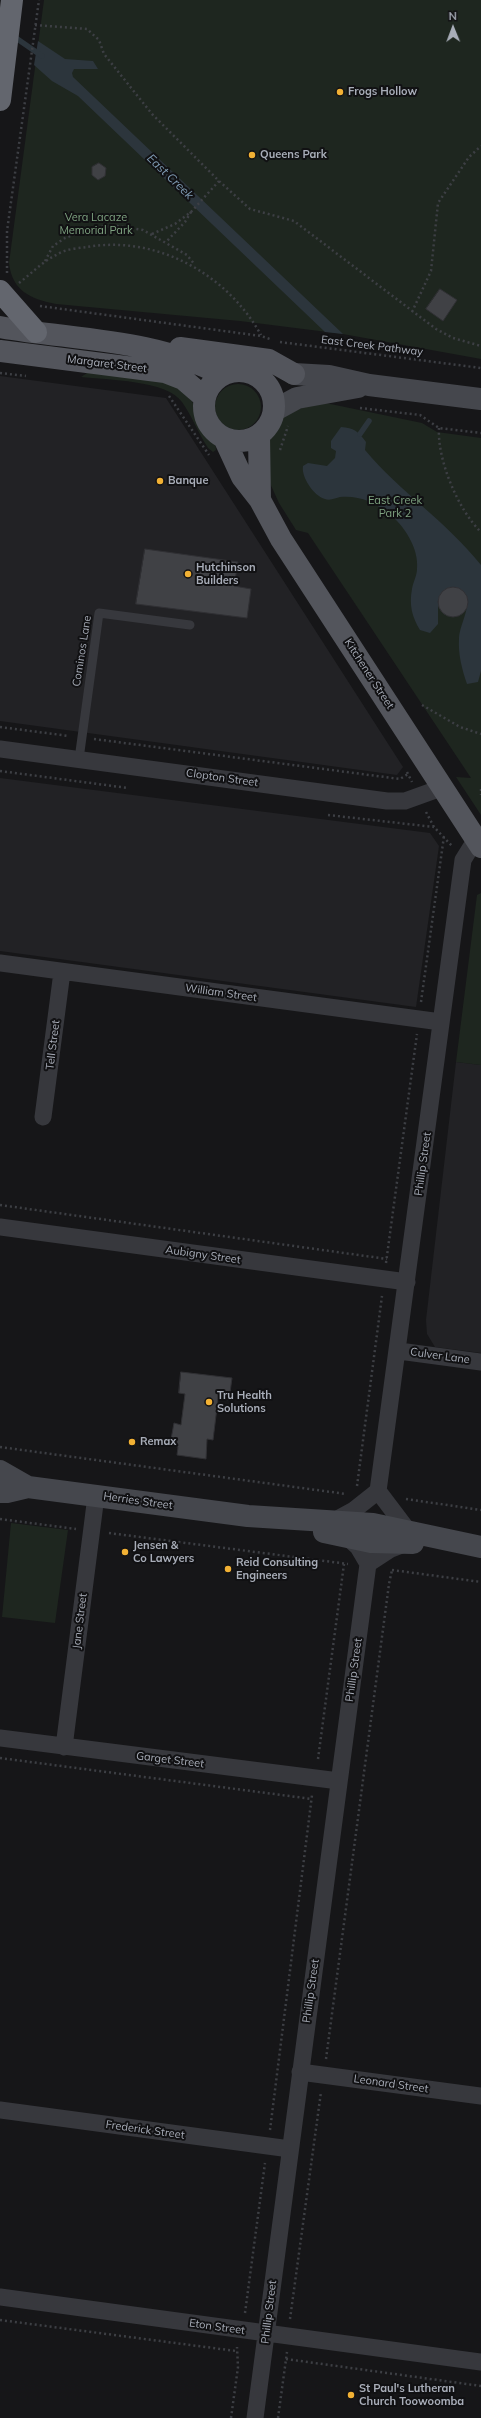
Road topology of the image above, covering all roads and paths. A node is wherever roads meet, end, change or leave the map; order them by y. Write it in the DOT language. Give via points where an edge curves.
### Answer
graph roads {
  1 [pos="39,0"];
  2 [pos="11,8"];
  3 [pos="35,24"];
  4 [pos="1,86"];
  5 [pos="481,146"];
  6 [pos="219,181"];
  7 [pos="191,212"];
  8 [pos="152,234"];
  9 [pos="166,242"];
  10 [pos="45,261"];
  11 [pos="196,267"];
  12 [pos="8,284"];
  13 [pos="32,304"];
  14 [pos="412,312"];
  15 [pos="0,327"];
  16 [pos="36,332"];
  17 [pos="261,336"];
  18 [pos="481,346"];
  19 [pos="0,351"];
  20 [pos="162,351"];
  21 [pos="481,368"];
  22 [pos="294,374"];
  23 [pos="222,375"];
  24 [pos="257,376"];
  25 [pos="370,385"];
  26 [pos="205,398"];
  27 [pos="481,399"];
  28 [pos="356,407"];
  29 [pos="275,410"];
  30 [pos="439,428"];
  31 [pos="481,433"];
  32 [pos="259,436"];
  33 [pos="224,438"];
  34 [pos="260,500"];
  35 [pos="481,532"];
  36 [pos="190,625"];
  37 [pos="422,705"];
  38 [pos="0,727"];
  39 [pos="481,734"];
  40 [pos="82,738"];
  41 [pos="0,749"];
  42 [pos="79,759"];
  43 [pos="0,771"];
  44 [pos="408,774"];
  45 [pos="128,788"];
  46 [pos="442,788"];
  47 [pos="481,789"];
  48 [pos="481,795"];
  49 [pos="328,815"];
  50 [pos="434,827"];
  51 [pos="444,836"];
  52 [pos="478,843"];
  53 [pos="0,963"];
  54 [pos="62,972"];
  55 [pos="419,1020"];
  56 [pos="441,1022"];
  57 [pos="43,1117"];
  58 [pos="0,1206"];
  59 [pos="0,1227"];
  60 [pos="386,1259"];
  61 [pos="384,1279"];
  62 [pos="407,1282"];
  63 [pos="398,1351"];
  64 [pos="481,1362"];
  65 [pos="0,1447"];
  66 [pos="0,1470"];
  67 [pos="28,1487"];
  68 [pos="357,1487"];
  69 [pos="378,1491"];
  70 [pos="0,1492"];
  71 [pos="348,1494"];
  72 [pos="96,1496"];
  73 [pos="399,1498"];
  74 [pos="481,1510"];
  75 [pos="0,1519"];
  76 [pos="339,1529"];
  77 [pos="91,1531"];
  78 [pos="408,1537"];
  79 [pos="472,1546"];
  80 [pos="344,1564"];
  81 [pos="368,1565"];
  82 [pos="392,1570"];
  83 [pos="481,1582"];
  84 [pos="0,1738"];
  85 [pos="64,1747"];
  86 [pos="0,1758"];
  87 [pos="318,1759"];
  88 [pos="339,1781"];
  89 [pos="300,2072"];
  90 [pos="323,2076"];
  91 [pos="481,2096"];
  92 [pos="0,2110"];
  93 [pos="267,2146"];
  94 [pos="290,2149"];
  95 [pos="0,2297"];
  96 [pos="0,2320"];
  97 [pos="241,2330"];
  98 [pos="266,2333"];
  99 [pos="289,2336"];
  100 [pos="236,2351"];
  101 [pos="286,2359"];
  102 [pos="481,2362"];
  103 [pos="481,2386"];
  104 [pos="231,2418"];
  105 [pos="255,2418"];
  106 [pos="278,2418"];
  1 -- 3 [label="path"];
  2 -- 4 [label="highway"];
  3 -- 6 [label="path" via="87,29 99,40 104,54 152,114"];
  3 -- 12 [label="path" via="6,231"];
  5 -- 14 [label="path" via="469,157 438,203 431,271"];
  6 -- 7 [label="path"];
  6 -- 14 [label="path" via="250,209 294,221"];
  7 -- 8 [label="path" via="175,224"];
  7 -- 9 [label="path"];
  8 -- 9 [label="path"];
  8 -- 10 [label="path" via="130,227 91,228 65,238 53,246"];
  9 -- 11 [label="path" via="187,255"];
  10 -- 11 [label="path" via="59,253 80,248 124,244 154,249"];
  10 -- 12 [label="path"];
  11 -- 17 [label="path" via="240,307"];
  12 -- 16 [label="highway"];
  13 -- 17 [label="path, East Creek Pathway"];
  14 -- 18 [label="path" via="453,338"];
  15 -- 16 [label="main road, Margaret Street"];
  16 -- 20 [label="main road, Margaret Street"];
  17 -- 21 [label="path, East Creek Pathway" via="276,342"];
  19 -- 26 [label="main road, Margaret Street" via="165,372 183,379"];
  20 -- 22 [label="main road" via="184,348 269,360"];
  20 -- 23 [label="main road" via="189,359"];
  22 -- 24 [label="main road" via="275,373"];
  22 -- 25 [label="main road" via="328,376"];
  23 -- 24 [label="main road" via="246,371"];
  23 -- 26 [label="main road" via="214,381"];
  24 -- 29 [label="main road" via="271,390"];
  25 -- 27 [label="main road"];
  25 -- 29 [label="main road" via="304,396"];
  26 -- 33 [label="main road" via="207,422 214,432"];
  28 -- 30 [label="path" via="420,415"];
  29 -- 32 [label="main road" via="269,425"];
  30 -- 31 [label="path"];
  30 -- 35 [label="path" via="442,453 453,489"];
  32 -- 33 [label="main road" via="248,441 236,442"];
  32 -- 34 [label="main road, Kitchener Street"];
  33 -- 34 [label="main road, Kitchener Street" via="242,477"];
  34 -- 46 [label="main road, Kitchener Street" via="281,539"];
  36 -- 40 [label="lane, Cominos Lane" via="99,613"];
  37 -- 39 [label="path" via="460,727"];
  38 -- 40 [label="path"];
  40 -- 42 [label="lane, Cominos Lane"];
  40 -- 44 [label="path" via="400,779"];
  41 -- 42 [label="street, Clopton Street"];
  42 -- 46 [label="street, Clopton Street" via="387,801 405,801"];
  43 -- 45 [label="path"];
  46 -- 52 [label="main road, Kitchener Street"];
  47 -- 48 [label="path"];
  49 -- 50 [label="path"];
  51 -- 55 [label="path"];
  52 -- 56 [label="street, Phillip Street" via="463,860"];
  53 -- 54 [label="street, William Street"];
  54 -- 55 [label="street, William Street"];
  54 -- 57 [label="street, Tell Street"];
  55 -- 56 [label="street, William Street"];
  55 -- 60 [label="path"];
  56 -- 62 [label="street, Phillip Street"];
  58 -- 60 [label="path"];
  59 -- 61 [label="street, Aubigny Street"];
  60 -- 61 [label="path"];
  61 -- 62 [label="street, Aubigny Street"];
  61 -- 68 [label="path"];
  62 -- 63 [label="street, Phillip Street"];
  63 -- 64 [label="street, Culver Lane"];
  63 -- 69 [label="street, Phillip Street"];
  65 -- 71 [label="path"];
  66 -- 67 [label="main road, Herries Street"];
  67 -- 70 [label="main road, Herries Street"];
  67 -- 72 [label="main road, Herries Street"];
  69 -- 76 [label="street" via="354,1510"];
  69 -- 78 [label="street"];
  72 -- 76 [label="main road, Herries Street"];
  72 -- 77 [label="street, Jane Street"];
  73 -- 74 [label="path"];
  75 -- 77 [label="path"];
  76 -- 78 [label="main road, Herries Street" via="371,1542"];
  76 -- 81 [label="street" via="358,1547"];
  77 -- 80 [label="path"];
  77 -- 85 [label="street, Jane Street"];
  78 -- 79 [label="main road, Herries Street"];
  78 -- 81 [label="street"];
  80 -- 81 [label="path"];
  80 -- 87 [label="path"];
  81 -- 82 [label="path"];
  81 -- 88 [label="street, Phillip Street"];
  82 -- 83 [label="path"];
  82 -- 90 [label="path"];
  84 -- 85 [label="street, Garget Street"];
  85 -- 88 [label="street, Garget Street"];
  86 -- 93 [label="path" via="312,1797"];
  88 -- 89 [label="street, Phillip Street"];
  89 -- 90 [label="street, Leonard Street"];
  89 -- 94 [label="street, Phillip Street"];
  90 -- 91 [label="street, Leonard Street"];
  90 -- 99 [label="path"];
  92 -- 93 [label="street, Frederick Street"];
  93 -- 94 [label="street, Frederick Street"];
  93 -- 97 [label="path"];
  94 -- 98 [label="street, Phillip Street"];
  95 -- 97 [label="street, Eton Street"];
  96 -- 100 [label="path"];
  97 -- 98 [label="street, Eton Street"];
  97 -- 100 [label="path"];
  98 -- 99 [label="street, Eton Street"];
  98 -- 105 [label="street, Phillip Street"];
  99 -- 101 [label="path"];
  99 -- 102 [label="street, Eton Street"];
  100 -- 104 [label="path" via="238,2367"];
  101 -- 103 [label="path"];
  101 -- 106 [label="path"];
}
